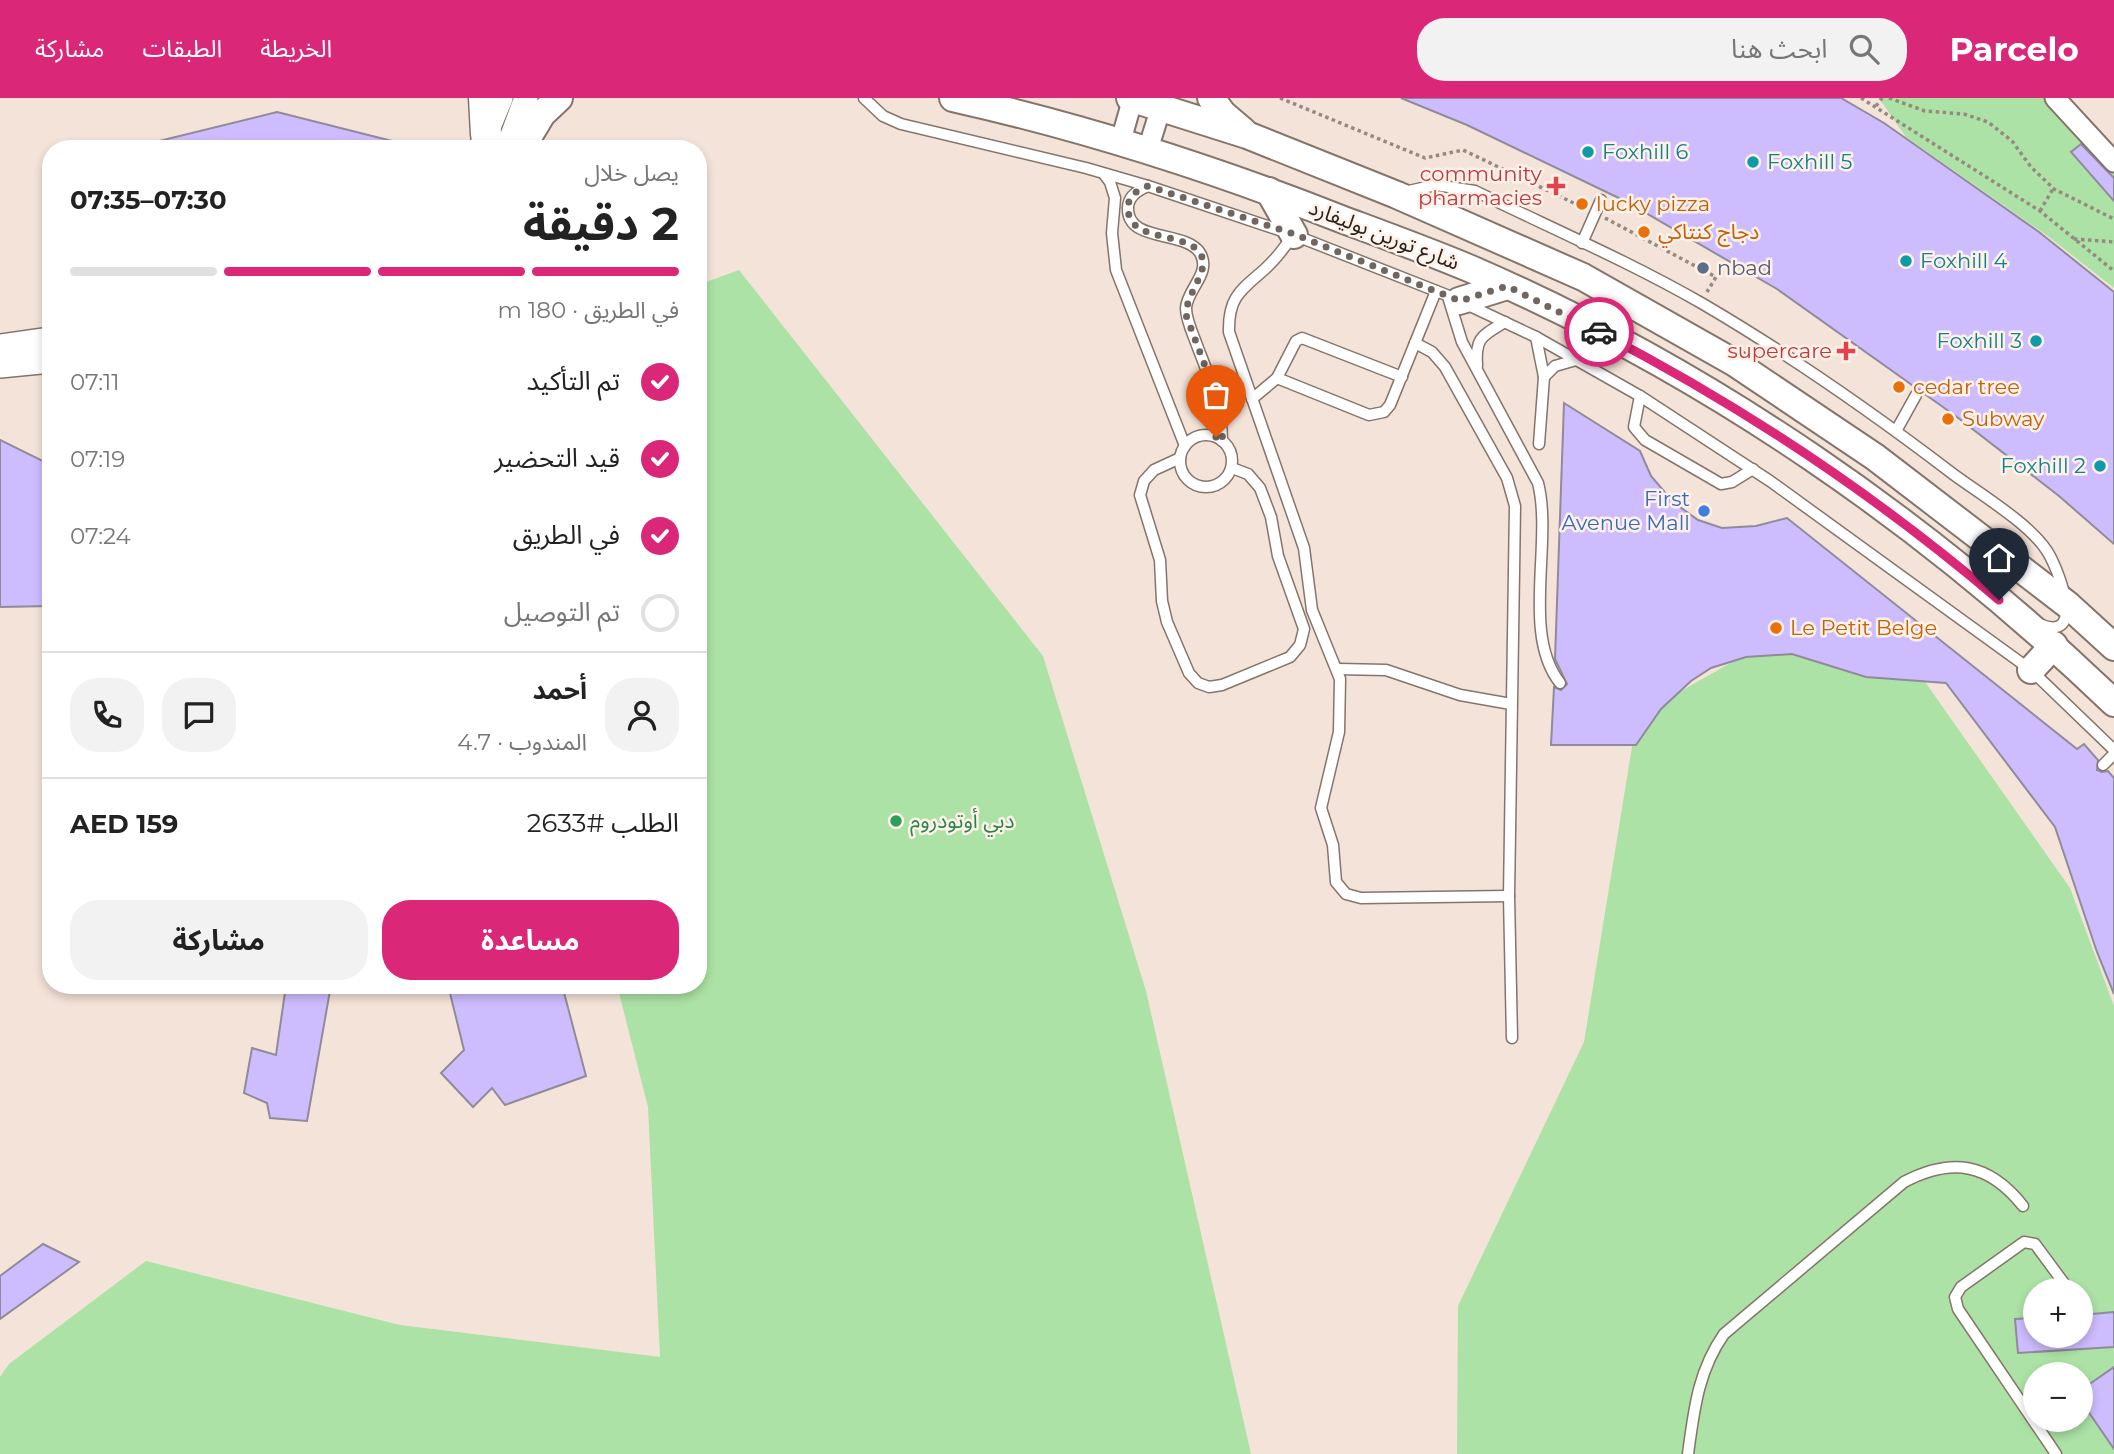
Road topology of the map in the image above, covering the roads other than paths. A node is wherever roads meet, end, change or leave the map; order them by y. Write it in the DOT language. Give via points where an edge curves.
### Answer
graph roads {
  1 [pos="484,98"];
  2 [pos="501,98"];
  3 [pos="526,98"];
  4 [pos="559,98"];
  5 [pos="864,98"];
  6 [pos="953,98"];
  7 [pos="1132,98"];
  8 [pos="1211,98"];
  9 [pos="2055,98"];
  10 [pos="1162,103"];
  11 [pos="1247,135"];
  12 [pos="490,140"];
  13 [pos="492,140"];
  14 [pos="494,140"];
  15 [pos="526,140"];
  16 [pos="1121,141"];
  17 [pos="1148,149"];
  18 [pos="2114,162"];
  19 [pos="1104,174"];
  20 [pos="1148,186"];
  21 [pos="1269,191"];
  22 [pos="1397,195"];
  23 [pos="1601,200"];
  24 [pos="1112,219"];
  25 [pos="1131,220"];
  26 [pos="1294,234"];
  27 [pos="1583,243"];
  28 [pos="1470,269"];
  29 [pos="1583,277"];
  30 [pos="1507,286"];
  31 [pos="1448,296"];
  32 [pos="1505,322"];
  33 [pos="1536,337"];
  34 [pos="42,340"];
  35 [pos="1415,343"];
  36 [pos="0,346"];
  37 [pos="1576,360"];
  38 [pos="42,362"];
  39 [pos="0,366"];
  40 [pos="1478,370"];
  41 [pos="1402,377"];
  42 [pos="1544,377"];
  43 [pos="1277,378"];
  44 [pos="1916,395"];
  45 [pos="1640,396"];
  46 [pos="1251,399"];
  47 [pos="1896,431"];
  48 [pos="1223,441"];
  49 [pos="1539,444"];
  50 [pos="1185,446"];
  51 [pos="1180,458"];
  52 [pos="1232,468"];
  53 [pos="1753,469"];
  54 [pos="2068,605"];
  55 [pos="2015,614"];
  56 [pos="2054,645"];
  57 [pos="2114,647"];
  58 [pos="1338,669"];
  59 [pos="2031,670"];
  60 [pos="1560,683"];
  61 [pos="2114,703"];
  62 [pos="1511,704"];
  63 [pos="2114,752"];
  64 [pos="2103,765"];
  65 [pos="1509,897"];
  66 [pos="1512,1038"];
  67 [pos="2023,1206"];
  68 [pos="2060,1278"];
  69 [pos="1688,1454"];
  70 [pos="2056,1454"];
  1 -- 12 [label="main road"];
  2 -- 13 [label="street"];
  3 -- 14 [label="street"];
  4 -- 15 [label="main road" via="542,114"];
  5 -- 19 [label="lane" via="883,116 901,124"];
  6 -- 16 [label="main road, شارع تورين بوليفارد"];
  7 -- 10 [label="main road, شارع تورين بوليفارد"];
  7 -- 16 [label="street"];
  8 -- 11 [label="main road"];
  9 -- 18 [label="street"];
  10 -- 11 [label="main road, شارع تورين بوليفارد"];
  10 -- 17 [label="street"];
  11 -- 22 [label="main road, شارع تورين بوليفارد"];
  16 -- 17 [label="main road, شارع تورين بوليفارد"];
  17 -- 21 [label="main road, شارع تورين بوليفارد"];
  19 -- 20 [label="lane"];
  19 -- 24 [label="lane" via="1114,190"];
  20 -- 25 [label="lane" via="1130,199"];
  20 -- 26 [label="lane"];
  21 -- 26 [label="main road"];
  21 -- 28 [label="main road, شارع تورين بوليفارد"];
  22 -- 27 [label="lane" via="1422,187 1462,187"];
  22 -- 29 [label="main road, شارع تورين بوليفارد"];
  23 -- 27 [label="lane"];
  24 -- 25 [label="lane"];
  24 -- 50 [label="lane" via="1116,270"];
  25 -- 48 [label="lane" via="1144,230 1189,244 1201,254 1203,269 1188,298 1186,315 1217,398"];
  26 -- 31 [label="lane"];
  26 -- 46 [label="lane" via="1236,295 1231,308 1232,344"];
  27 -- 47 [label="lane" via="1701,303"];
  28 -- 29 [label="main road" via="1495,263 1577,300 1587,296"];
  28 -- 30 [label="main road, شارع تورين بوليفارد"];
  29 -- 54 [label="main road, شارع تورين بوليفارد" via="1787,397 1901,475"];
  30 -- 31 [label="main road"];
  30 -- 55 [label="main road, شارع تورين بوليفارد" via="1665,366 1746,415 1904,524"];
  31 -- 32 [label="lane"];
  31 -- 35 [label="lane"];
  31 -- 40 [label="lane" via="1456,327"];
  32 -- 33 [label="lane"];
  32 -- 40 [label="lane" via="1478,341"];
  33 -- 37 [label="lane"];
  33 -- 42 [label="lane"];
  34 -- 36 [label="street"];
  35 -- 41 [label="lane"];
  35 -- 62 [label="lane" via="1432,352 1445,367 1512,492 1517,520"];
  37 -- 42 [label="lane" via="1555,366"];
  37 -- 45 [label="lane"];
  38 -- 39 [label="street"];
  40 -- 60 [label="lane" via="1538,483 1542,507 1541,638 1546,662"];
  41 -- 43 [label="lane" via="1387,410 1374,416"];
  41 -- 43 [label="lane" via="1302,338"];
  42 -- 49 [label="lane"];
  43 -- 46 [label="lane"];
  44 -- 47 [label="lane"];
  45 -- 53 [label="lane"];
  45 -- 53 [label="lane" via="1634,427 1645,440 1721,484"];
  46 -- 58 [label="lane" via="1307,558 1312,610"];
  47 -- 54 [label="lane" via="2032,534 2048,553"];
  48 -- 50 [label="lane" via="1203,435"];
  48 -- 52 [label="lane" via="1231,453"];
  50 -- 51 [label="lane"];
  51 -- 52 [label="lane" via="1186,479 1198,487 1219,485"];
  51 -- 52 [label="lane" via="1148,475 1140,495 1157,549 1167,622 1189,673 1209,687 1283,661 1300,645 1304,629 1260,488 1248,474"];
  53 -- 59 [label="lane"];
  54 -- 55 [label="lane" via="2065,618 2054,626"];
  54 -- 57 [label="main road, شارع تورين بوليفارد"];
  55 -- 56 [label="main road, شارع تورين بوليفارد"];
  56 -- 59 [label="main road"];
  56 -- 61 [label="main road, شارع تورين بوليفارد"];
  58 -- 62 [label="lane" via="1386,670 1460,695"];
  58 -- 65 [label="lane" via="1339,732 1321,808 1334,845 1334,876 1340,888 1361,898"];
  59 -- 63 [label="lane"];
  62 -- 65 [label="lane"];
  63 -- 64 [label="lane"];
  65 -- 66 [label="lane"];
  67 -- 69 [label="lane" via="2008,1187 1967,1168 1945,1167 1904,1182 1724,1334 1701,1375"];
  68 -- 70 [label="lane" via="2035,1244 2024,1242 1961,1287 1955,1297 1958,1309"];
}
